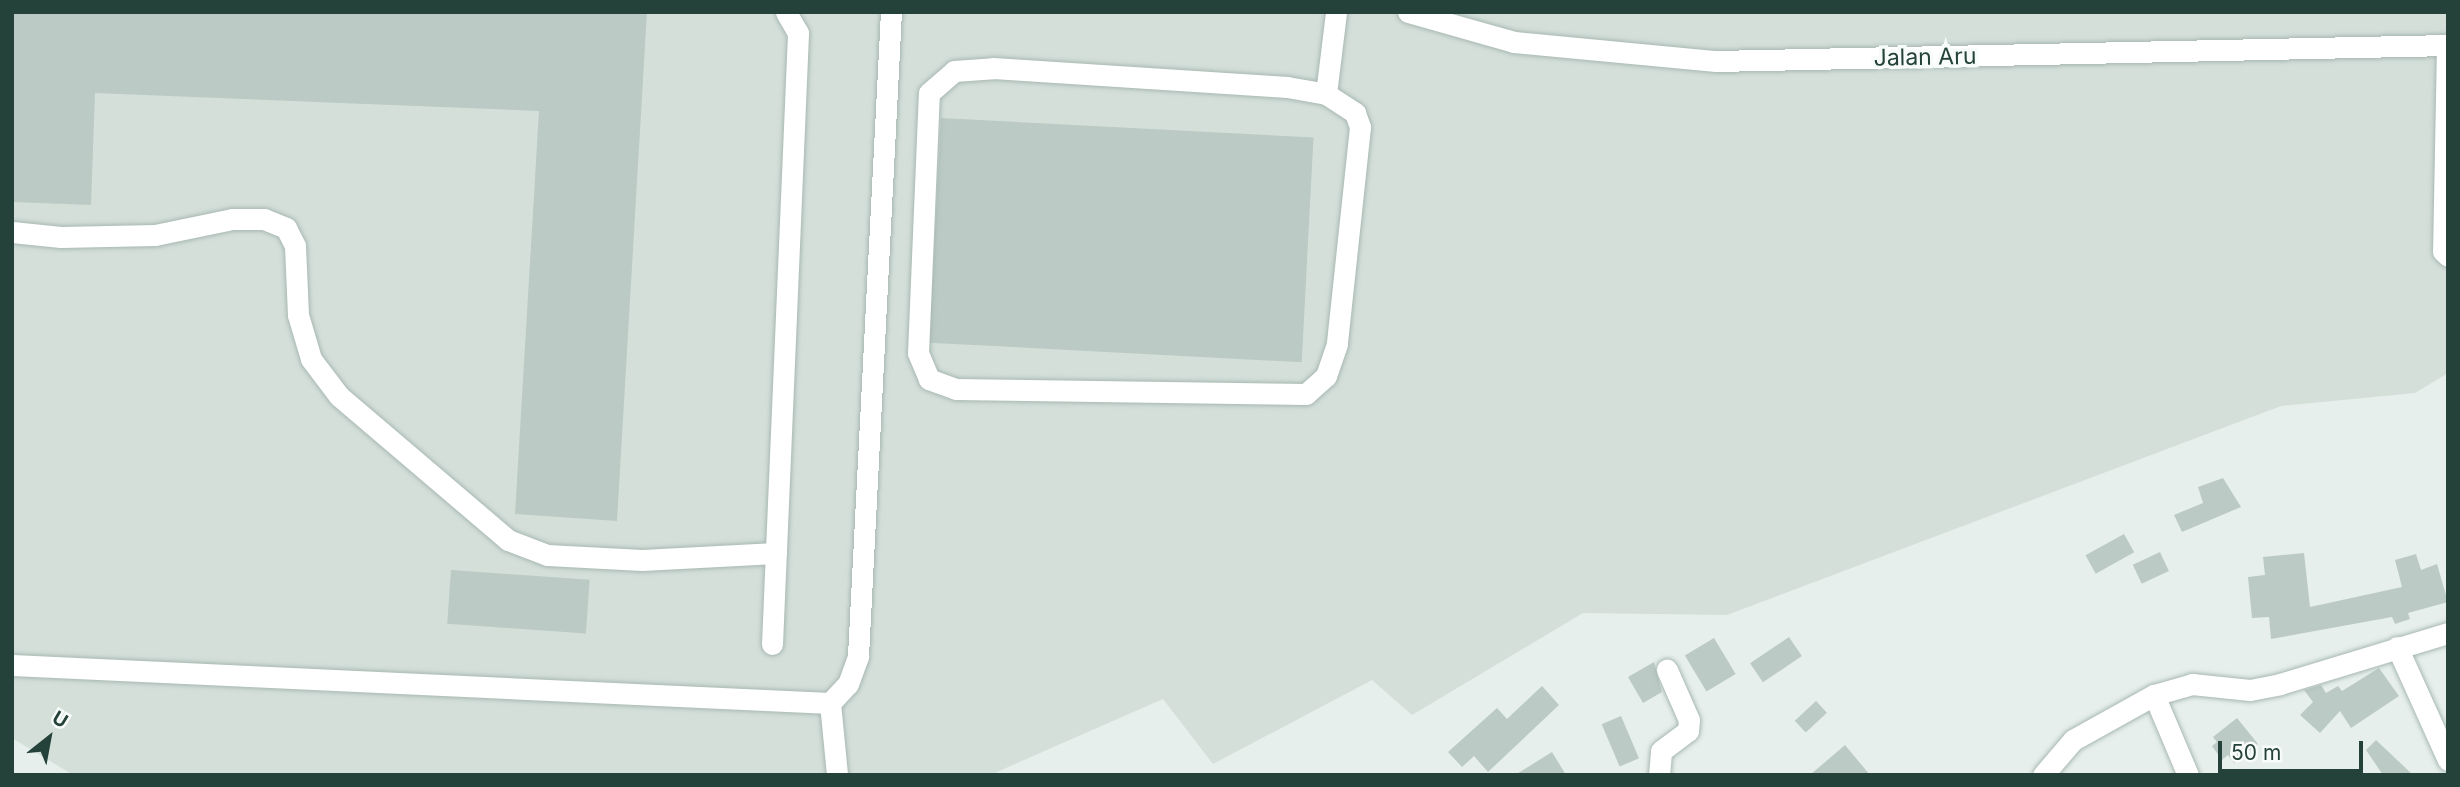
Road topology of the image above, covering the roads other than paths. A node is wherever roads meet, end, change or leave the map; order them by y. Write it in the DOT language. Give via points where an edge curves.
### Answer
graph roads {
  1 [pos="786,12"];
  2 [pos="891,12"];
  3 [pos="1336,12"];
  4 [pos="1408,12"];
  5 [pos="2447,45"];
  6 [pos="1326,94"];
  7 [pos="2447,110"];
  8 [pos="12,232"];
  9 [pos="2448,256"];
  10 [pos="776,554"];
  11 [pos="2448,633"];
  12 [pos="772,644"];
  13 [pos="2397,647"];
  14 [pos="12,665"];
  15 [pos="1667,670"];
  16 [pos="2154,695"];
  17 [pos="830,703"];
  18 [pos="2448,760"];
  19 [pos="837,775"];
  20 [pos="1659,775"];
  21 [pos="2043,775"];
  22 [pos="2188,775"];
  1 -- 10 [label="street" via="798,33"];
  2 -- 17 [label="street" via="858,656 848,684"];
  3 -- 6 [label="street"];
  4 -- 5 [label="street, Jalan Aru" via="1514,42 1716,61"];
  5 -- 7 [label="street"];
  6 -- 6 [label="street" via="993,68 954,71 938,80 927,107 918,353 929,379 956,389 1306,394 1326,376 1336,344 1360,127 1355,113"];
  7 -- 9 [label="street" via="2443,251"];
  8 -- 10 [label="street" via="61,237 155,235 232,219 264,219 286,228 295,246 299,315 311,359 339,396 508,540 547,555 642,560"];
  10 -- 12 [label="street"];
  11 -- 13 [label="street"];
  13 -- 16 [label="street" via="2250,690 2192,684"];
  13 -- 18 [label="street"];
  14 -- 17 [label="street"];
  15 -- 20 [label="street" via="1689,720 1688,731 1661,751"];
  16 -- 21 [label="street" via="2073,740"];
  16 -- 22 [label="street"];
  17 -- 19 [label="street"];
}
